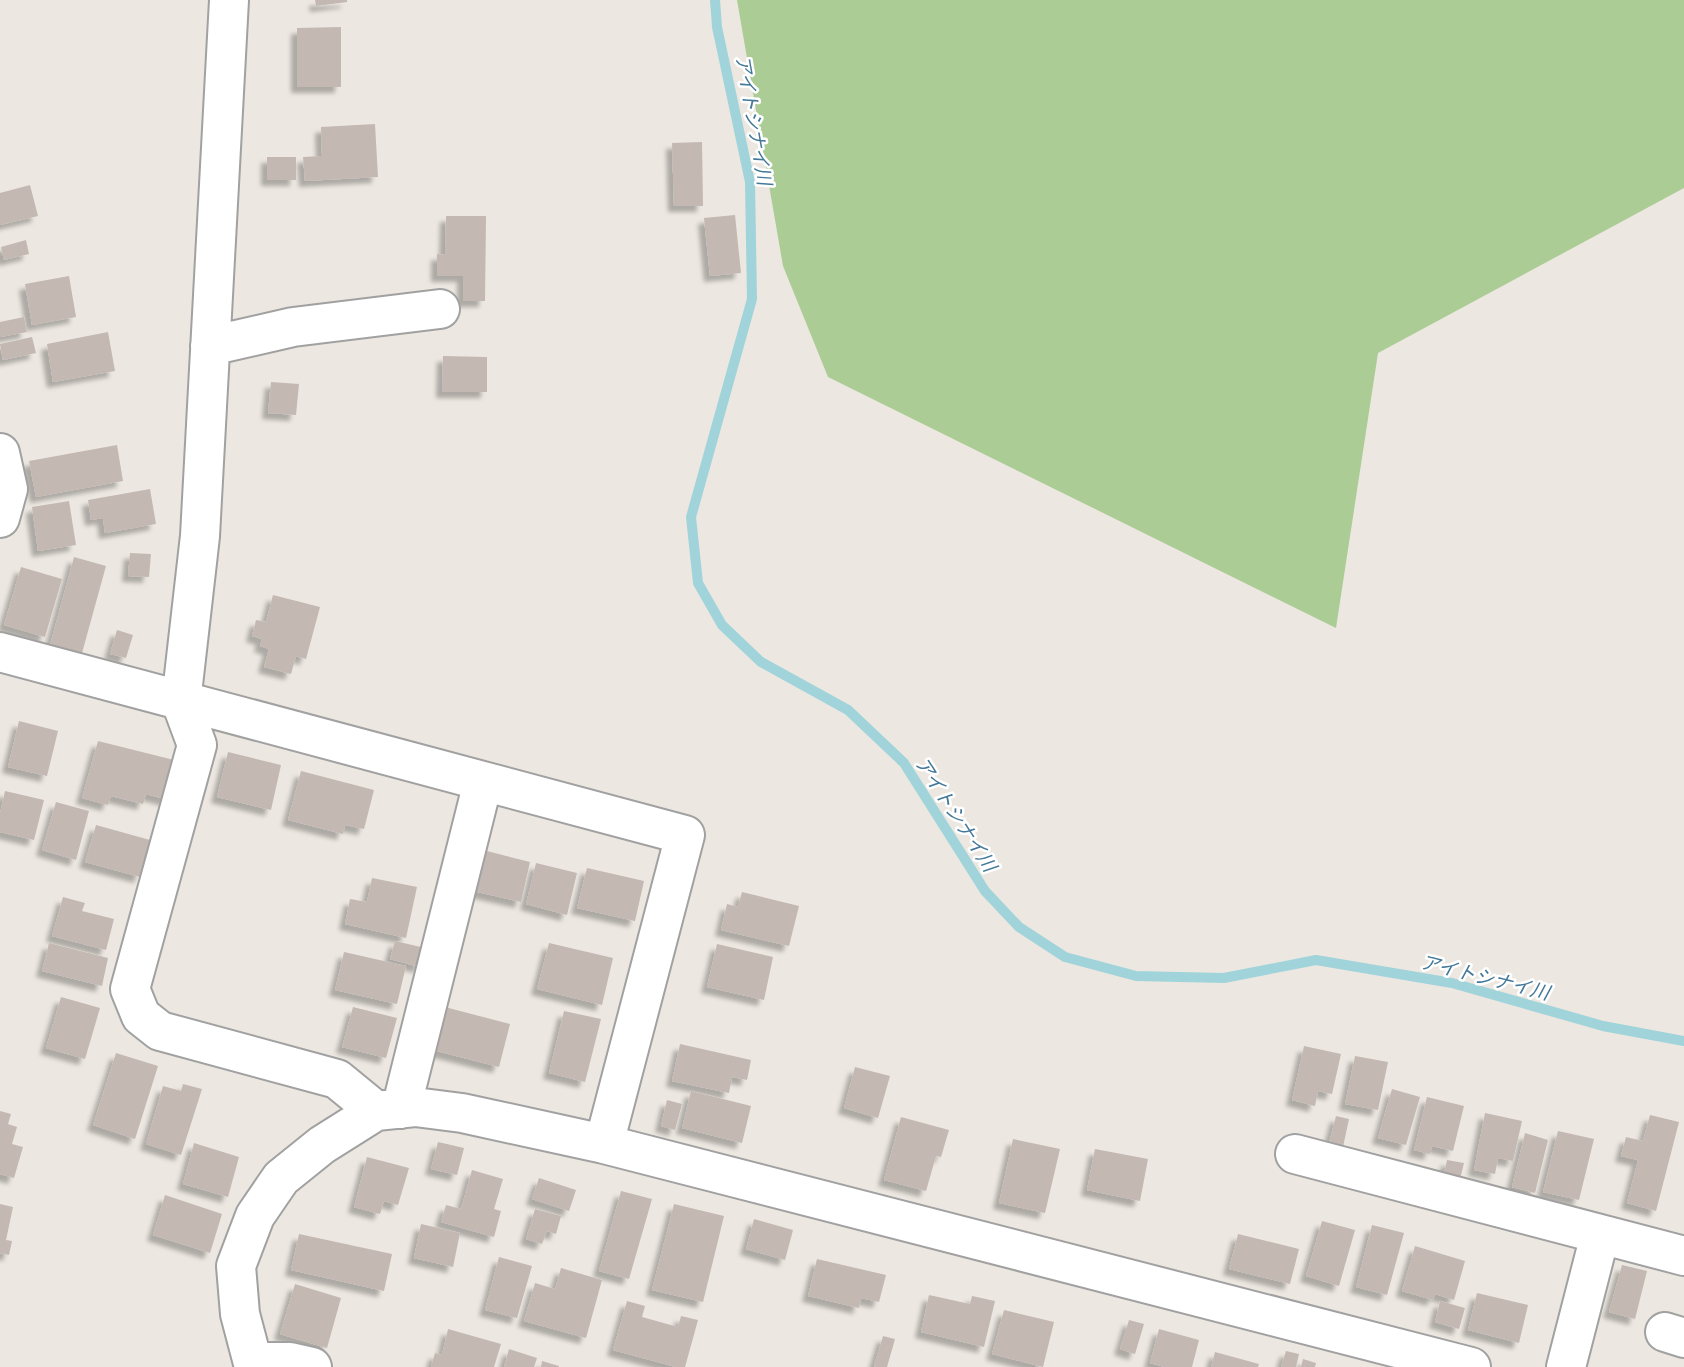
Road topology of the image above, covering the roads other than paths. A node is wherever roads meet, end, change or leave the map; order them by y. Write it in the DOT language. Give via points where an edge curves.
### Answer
graph roads {
  1 [pos="229,0"];
  2 [pos="440,309"];
  3 [pos="210,346"];
  4 [pos="0,453"];
  5 [pos="0,518"];
  6 [pos="0,652"];
  7 [pos="181,702"];
  8 [pos="483,782"];
  9 [pos="388,1110"];
  10 [pos="604,1144"];
  11 [pos="1295,1154"];
  12 [pos="1600,1235"];
  13 [pos="1684,1256"];
  14 [pos="254,1364"];
  15 [pos="312,1367"];
  16 [pos="1471,1367"];
  17 [pos="1566,1367"];
  1 -- 3 [label="street"];
  2 -- 3 [label="street" via="293,327"];
  3 -- 7 [label="street" via="200,536"];
  4 -- 5 [label="street" via="8,489"];
  6 -- 7 [label="street"];
  7 -- 8 [label="street"];
  7 -- 9 [label="street" via="197,745 130,989 141,1016 160,1031 337,1079"];
  8 -- 9 [label="street"];
  8 -- 10 [label="street" via="685,835"];
  9 -- 10 [label="street" via="462,1113"];
  9 -- 14 [label="street" via="322,1145 281,1178 256,1216 236,1266 240,1314"];
  10 -- 16 [label="street"];
  11 -- 12 [label="street"];
  12 -- 13 [label="street"];
  12 -- 17 [label="street"];
  14 -- 15 [label="street" via="290,1362"];
}
